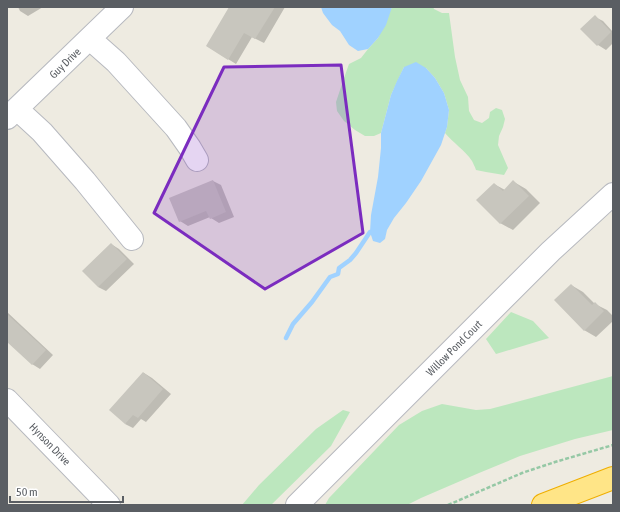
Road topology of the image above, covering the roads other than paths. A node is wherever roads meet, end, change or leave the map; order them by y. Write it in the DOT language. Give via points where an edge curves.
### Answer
graph roads {
  1 [pos="122,7"];
  2 [pos="90,39"];
  3 [pos="12,114"];
  4 [pos="197,160"];
  5 [pos="613,194"];
  6 [pos="132,239"];
  7 [pos="7,400"];
  8 [pos="613,478"];
  9 [pos="109,505"];
  10 [pos="297,505"];
  11 [pos="543,505"];
  1 -- 2 [label="street, Guy Drive"];
  2 -- 3 [label="street, Guy Drive"];
  2 -- 4 [label="street" via="116,62 176,128"];
  3 -- 6 [label="street" via="42,132"];
  5 -- 10 [label="street, Willow Pond Court" via="552,251"];
  7 -- 9 [label="street, Hynson Drive"];
  8 -- 11 [label="highway"];
}
